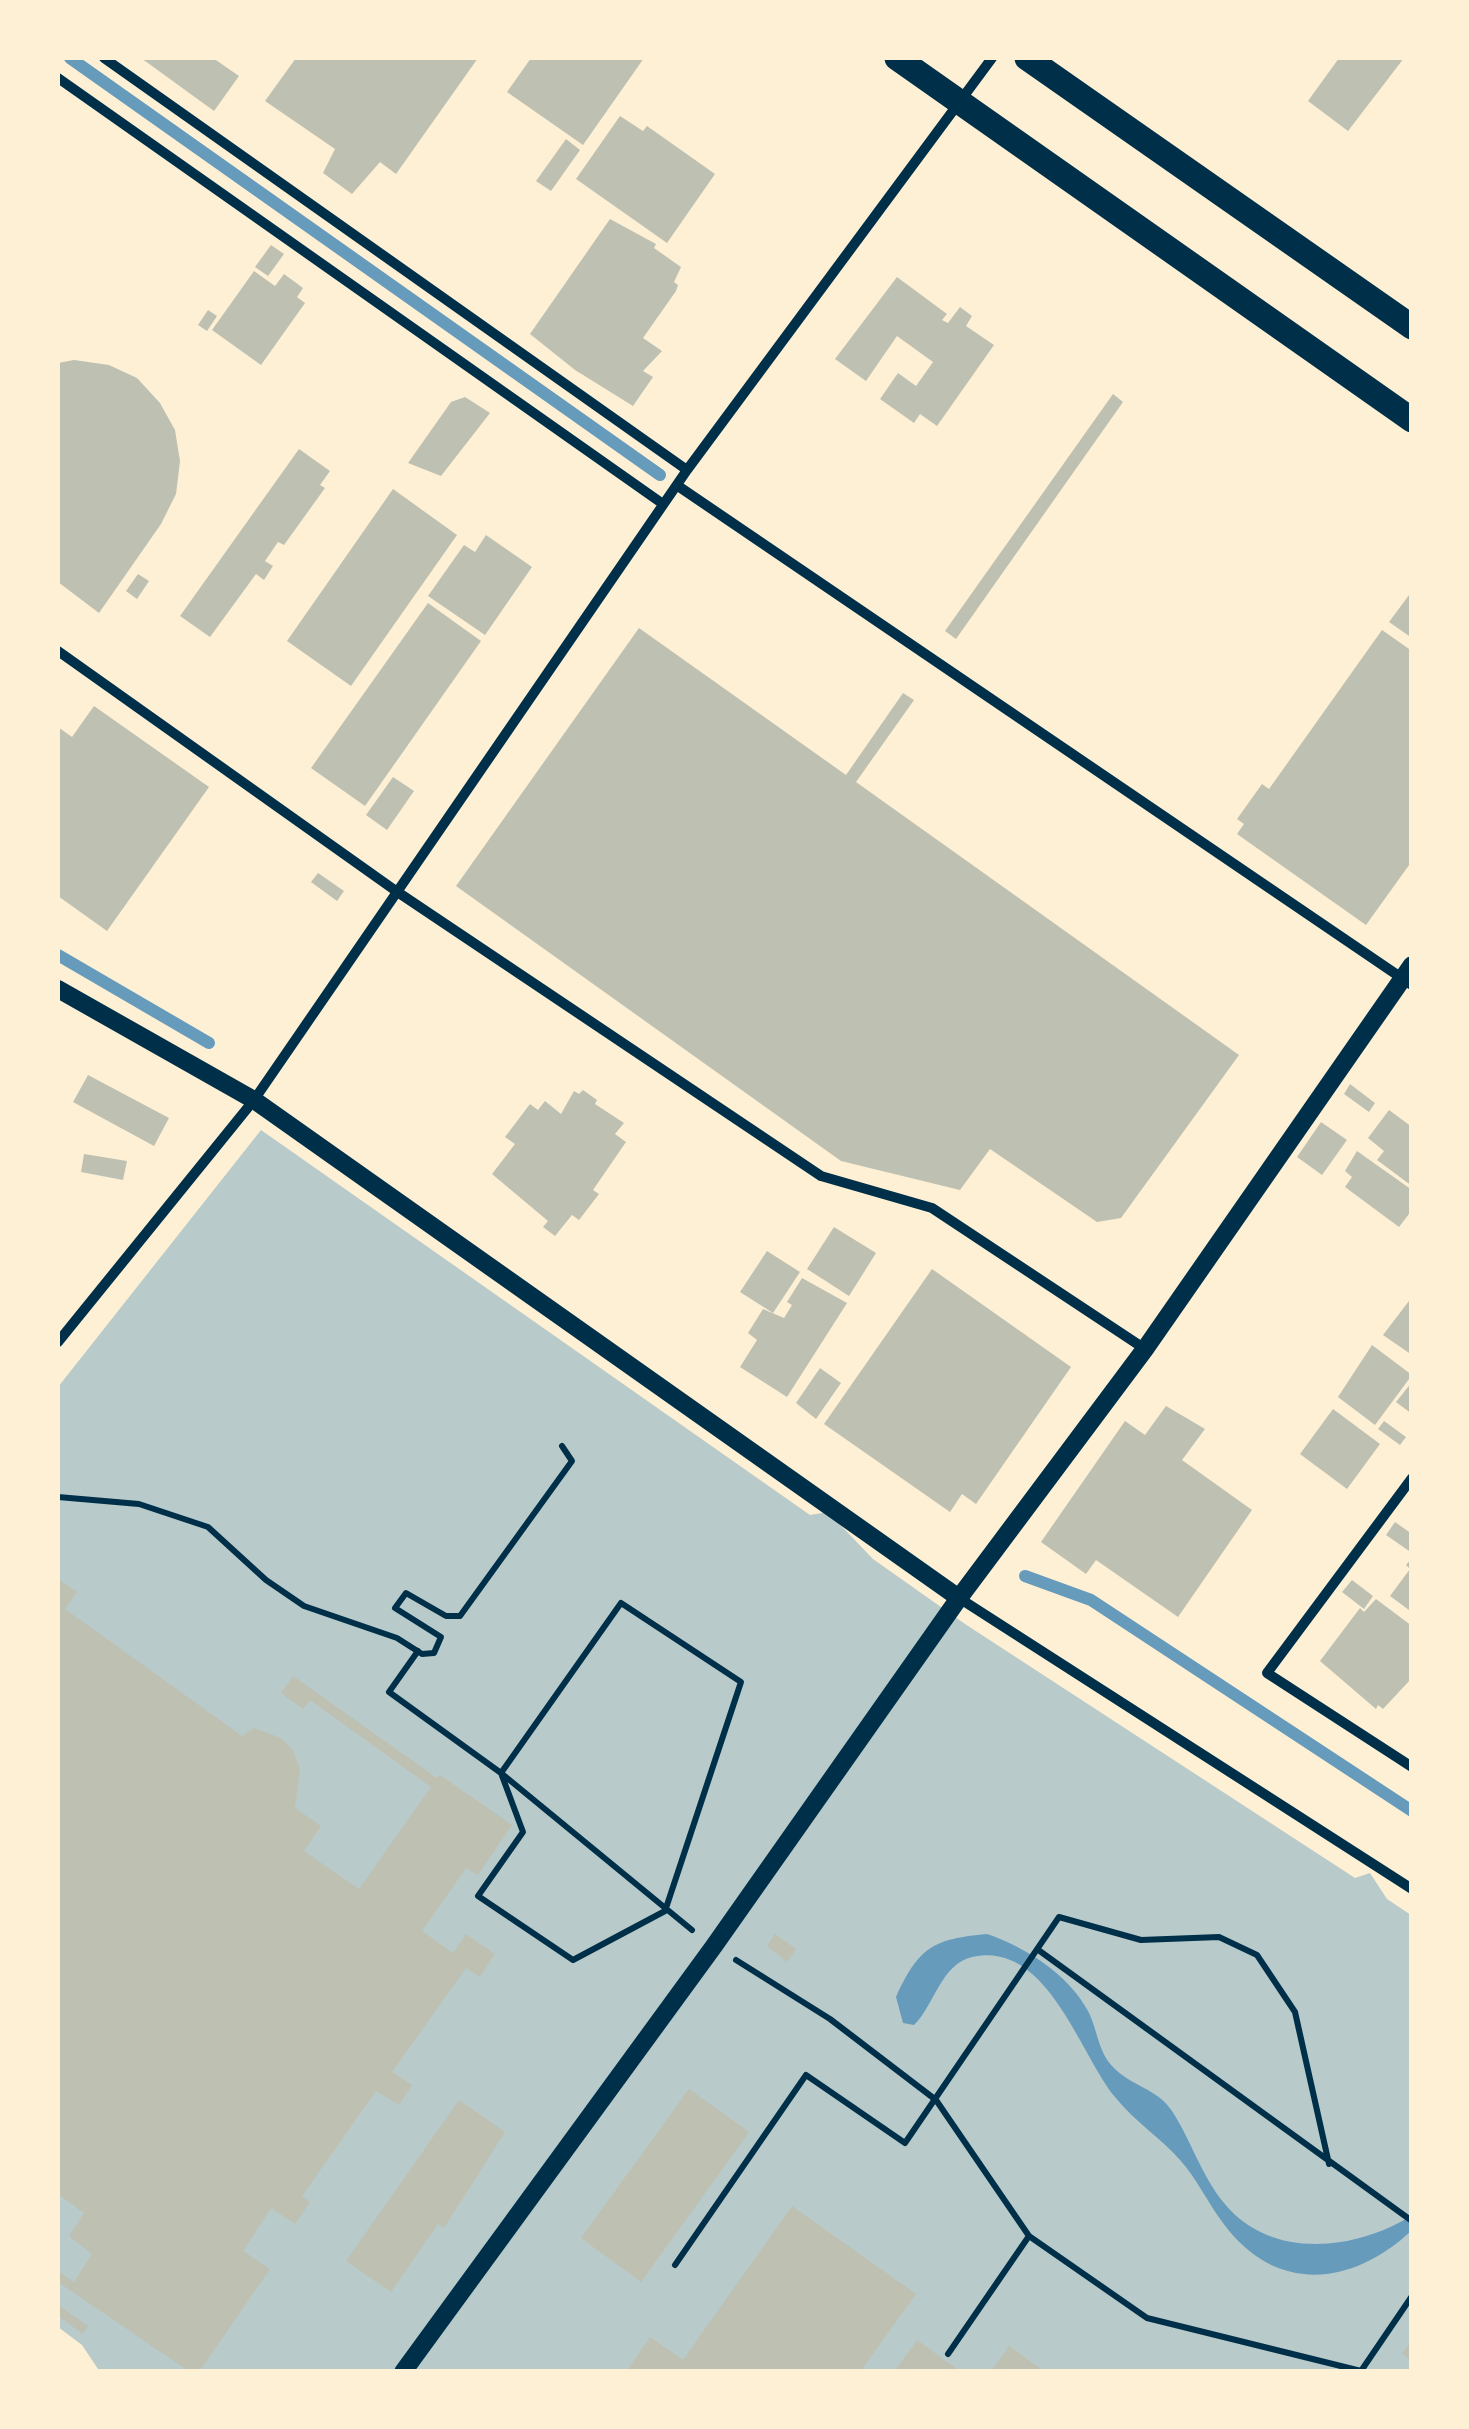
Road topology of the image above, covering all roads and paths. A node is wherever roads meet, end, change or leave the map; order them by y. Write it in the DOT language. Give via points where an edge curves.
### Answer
graph roads {
  1 [pos="104,58"];
  2 [pos="897,58"];
  3 [pos="992,58"];
  4 [pos="1027,58"];
  5 [pos="58,78"];
  6 [pos="961,104"];
  7 [pos="1412,327"];
  8 [pos="1412,420"];
  9 [pos="687,470"];
  10 [pos="678,486"];
  11 [pos="663,504"];
  12 [pos="58,651"];
  13 [pos="396,891"];
  14 [pos="1408,976"];
  15 [pos="58,988"];
  16 [pos="254,1100"];
  17 [pos="58,1342"];
  18 [pos="1145,1349"];
  19 [pos="562,1446"];
  20 [pos="1412,1478"];
  21 [pos="58,1496"];
  22 [pos="959,1598"];
  23 [pos="418,1651"];
  24 [pos="1412,1767"];
  25 [pos="501,1773"];
  26 [pos="1412,1889"];
  27 [pos="665,1911"];
  28 [pos="714,1946"];
  29 [pos="1037,1949"];
  30 [pos="936,2100"];
  31 [pos="1329,2164"];
  32 [pos="1412,2222"];
  33 [pos="1029,2236"];
  34 [pos="675,2265"];
  35 [pos="1412,2296"];
  36 [pos="948,2354"];
  37 [pos="1361,2371"];
  38 [pos="403,2372"];
  1 -- 9 [label="street"];
  2 -- 6 [label="main road"];
  3 -- 6 [label="street"];
  4 -- 7 [label="main road"];
  5 -- 11 [label="street"];
  6 -- 8 [label="main road"];
  6 -- 9 [label="street"];
  9 -- 10 [label="street"];
  10 -- 11 [label="street"];
  10 -- 14 [label="street"];
  11 -- 13 [label="street"];
  12 -- 13 [label="street"];
  13 -- 16 [label="street"];
  13 -- 18 [label="street" via="821,1176 932,1208"];
  14 -- 18 [label="street"];
  15 -- 16 [label="street"];
  16 -- 17 [label="street"];
  16 -- 22 [label="street"];
  18 -- 22 [label="street"];
  19 -- 23 [label="path" via="572,1461 460,1616 446,1616 406,1592 395,1608 441,1638 434,1654"];
  20 -- 24 [label="street" via="1267,1673"];
  21 -- 23 [label="path" via="139,1504 208,1527 304,1606"];
  22 -- 26 [label="street"];
  22 -- 28 [label="street"];
  23 -- 25 [label="path" via="390,1692"];
  25 -- 27 [label="path"];
  25 -- 27 [label="path" via="523,1832 478,1896 573,1960"];
  25 -- 27 [label="path" via="621,1603 740,1682"];
  27 -- 28 [label="path"];
  28 -- 30 [label="path" via="830,2020"];
  28 -- 38 [label="street"];
  29 -- 30 [label="path"];
  29 -- 31 [label="path"];
  29 -- 31 [label="path" via="1059,1918 1141,1940 1219,1937 1257,1955 1295,2012"];
  30 -- 33 [label="path"];
  30 -- 34 [label="path" via="906,2142 806,2075"];
  31 -- 32 [label="path"];
  33 -- 36 [label="path"];
  33 -- 37 [label="path" via="1147,2318"];
  35 -- 37 [label="path"];
}
